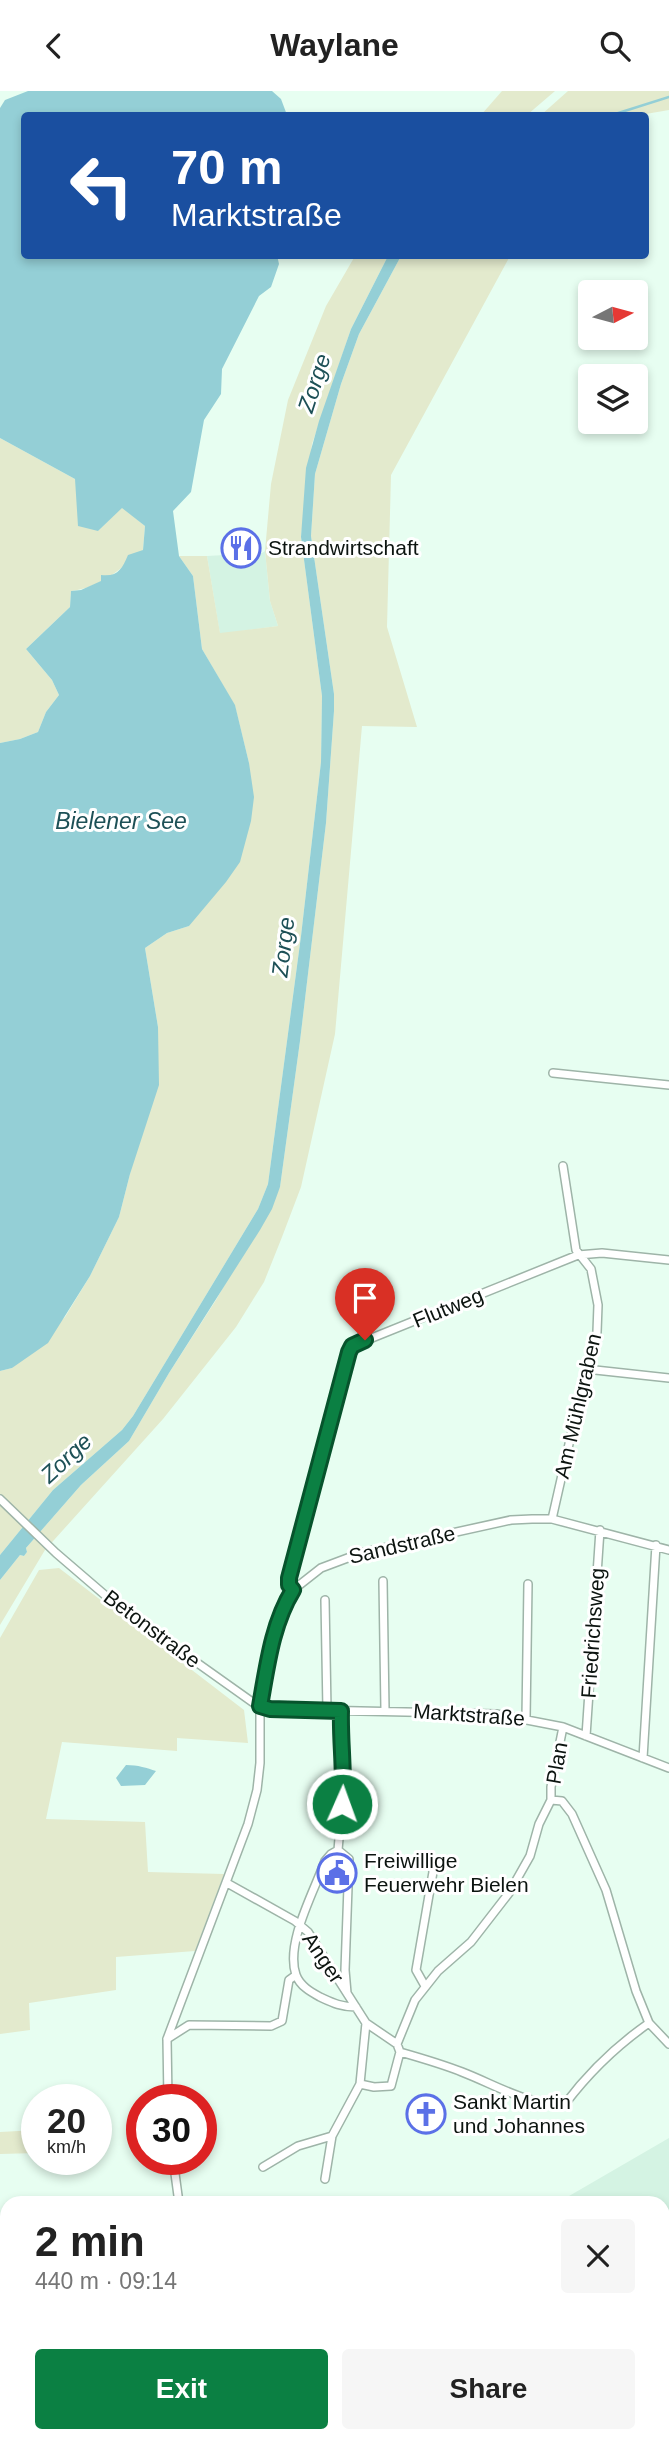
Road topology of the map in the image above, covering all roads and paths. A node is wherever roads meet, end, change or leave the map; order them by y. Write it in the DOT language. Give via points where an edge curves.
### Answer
graph roads {
  1 [pos="553,1073"];
  2 [pos="669,1085"];
  3 [pos="563,1166"];
  4 [pos="578,1255"];
  5 [pos="669,1260"];
  6 [pos="586,1369"];
  7 [pos="669,1378"];
  8 [pos="2,1501"];
  9 [pos="552,1519"];
  10 [pos="600,1530"];
  11 [pos="656,1545"];
  12 [pos="669,1550"];
  13 [pos="383,1581"];
  14 [pos="528,1584"];
  15 [pos="293,1590"];
  16 [pos="325,1600"];
  17 [pos="260,1706"];
  18 [pos="327,1710"];
  19 [pos="385,1710"];
  20 [pos="341,1711"];
  21 [pos="526,1718"];
  22 [pos="563,1727"];
  23 [pos="586,1735"];
  24 [pos="643,1758"];
  25 [pos="669,1768"];
  26 [pos="551,1800"];
  27 [pos="338,1850"];
  28 [pos="424,1857"];
  29 [pos="227,1883"];
  30 [pos="300,1924"];
  31 [pos="296,1975"];
  32 [pos="425,1986"];
  33 [pos="347,1993"];
  34 [pos="356,2007"];
  35 [pos="366,2023"];
  36 [pos="649,2024"];
  37 [pos="167,2039"];
  38 [pos="669,2044"];
  39 [pos="399,2048"];
  40 [pos="168,2084"];
  41 [pos="360,2084"];
  42 [pos="332,2136"];
  43 [pos="263,2168"];
  44 [pos="176,2175"];
  45 [pos="325,2179"];
  46 [pos="179,2196"];
  1 -- 2 [label="street"];
  3 -- 4 [label="street, Am Mühlgraben"];
  4 -- 5 [label="street, Flutweg"];
  4 -- 6 [label="street, Am Mühlgraben" via="591,1269 598,1305 597,1332"];
  4 -- 15 [label="street, Flutweg" via="352,1346 289,1578"];
  6 -- 7 [label="street"];
  6 -- 9 [label="street, Am Mühlgraben"];
  8 -- 17 [label="street, Betonstraße" via="120,1608"];
  9 -- 10 [label="street, Sandstraße"];
  9 -- 15 [label="street, Sandstraße" via="511,1520 361,1553 320,1568"];
  10 -- 11 [label="street, Sandstraße"];
  10 -- 23 [label="street, Friedrichsweg"];
  11 -- 12 [label="street, Sandstraße"];
  11 -- 24 [label="street"];
  13 -- 19 [label="street"];
  14 -- 21 [label="street"];
  15 -- 17 [label="street, Sandstraße" via="274,1639"];
  16 -- 18 [label="street"];
  17 -- 18 [label="street, Marktstraße"];
  17 -- 29 [label="street, Sandstraße" via="257,1790"];
  18 -- 20 [label="street, Marktstraße"];
  19 -- 20 [label="street, Marktstraße"];
  19 -- 21 [label="street, Marktstraße"];
  20 -- 27 [label="street, Anger" via="344,1782"];
  21 -- 22 [label="street, Marktstraße"];
  22 -- 23 [label="street, Marktstraße"];
  22 -- 26 [label="street, Plan"];
  23 -- 24 [label="street, Marktstraße"];
  24 -- 25 [label="street, Marktstraße"];
  26 -- 32 [label="street, Plan" via="530,1856 509,1893 471,1942"];
  26 -- 36 [label="street" via="562,1801 572,1814 606,1890"];
  27 -- 30 [label="street, Anger" via="325,1861"];
  27 -- 33 [label="street, Anger" via="349,1859"];
  28 -- 32 [label="street" via="432,1863 433,1872 416,1970"];
  29 -- 30 [label="street"];
  29 -- 37 [label="street, Sandstraße"];
  30 -- 31 [label="street"];
  30 -- 33 [label="street, Anger"];
  31 -- 34 [label="street" via="312,1992 341,2007"];
  31 -- 37 [label="street" via="289,1980 282,2021 271,2026 189,2025"];
  32 -- 39 [label="street, Plan" via="415,2000"];
  33 -- 34 [label="street, Anger"];
  34 -- 35 [label="street, Anger"];
  35 -- 39 [label="street"];
  35 -- 41 [label="street"];
  36 -- 38 [label="street"];
  36 -- 39 [label="street" via="599,2062 565,2104 546,2105"];
  37 -- 40 [label="street, Sandstraße"];
  39 -- 41 [label="street, Plan" via="391,2086"];
  41 -- 42 [label="street"];
  42 -- 43 [label="street" via="298,2146"];
  42 -- 45 [label="street"];
  44 -- 46 [label="street"];
}
